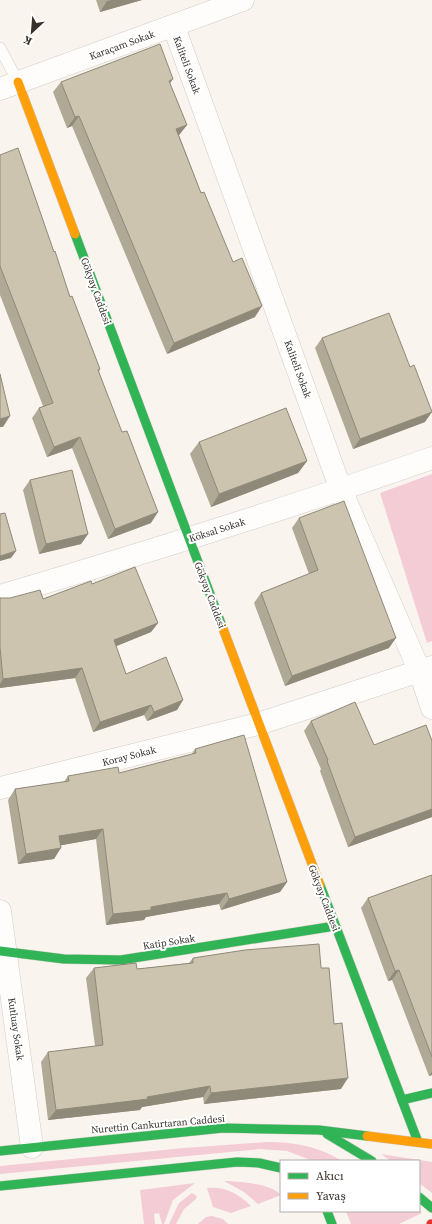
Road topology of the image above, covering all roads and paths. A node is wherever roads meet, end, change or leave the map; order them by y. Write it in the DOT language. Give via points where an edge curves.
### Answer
graph roads {
  1 [pos="243,0"];
  2 [pos="174,26"];
  3 [pos="0,48"];
  4 [pos="9,85"];
  5 [pos="432,458"];
  6 [pos="341,490"];
  7 [pos="189,540"];
  8 [pos="0,596"];
  9 [pos="426,670"];
  10 [pos="432,708"];
  11 [pos="258,724"];
  12 [pos="0,788"];
  13 [pos="0,911"];
  14 [pos="335,926"];
  15 [pos="3,951"];
  16 [pos="432,1093"];
  17 [pos="402,1100"];
  18 [pos="319,1130"];
  19 [pos="418,1142"];
  20 [pos="432,1144"];
  21 [pos="32,1148"];
  22 [pos="0,1151"];
  23 [pos="370,1160"];
  24 [pos="280,1168"];
  25 [pos="0,1186"];
  26 [pos="420,1198"];
  27 [pos="432,1208"];
  28 [pos="327,1212"];
  29 [pos="332,1224"];
  1 -- 2 [label="street, Karaçam Sokak"];
  2 -- 4 [label="street, Karaçam Sokak"];
  2 -- 6 [label="street, Kaliteli Sokak"];
  3 -- 4 [label="lane, Gökyay Caddesi"];
  4 -- 7 [label="street, Gökyay Caddesi"];
  5 -- 6 [label="street, Köksal Sokak"];
  6 -- 7 [label="street, Köksal Sokak"];
  6 -- 9 [label="street, Kaliteli Sokak"];
  7 -- 8 [label="street, Köksal Sokak"];
  7 -- 11 [label="street, Gökyay Caddesi"];
  9 -- 10 [label="street, Kaliteli Sokak"];
  9 -- 11 [label="street, Koray Sokak"];
  11 -- 12 [label="street, Koray Sokak"];
  11 -- 14 [label="street, Gökyay Caddesi"];
  13 -- 15 [label="street, Kutluay Sokak"];
  14 -- 15 [label="street, Katip Sokak" via="121,960 77,960"];
  14 -- 17 [label="street, Gökyay Caddesi"];
  15 -- 21 [label="street, Kutluay Sokak"];
  16 -- 17 [label="street"];
  17 -- 19 [label="street, Gökyay Caddesi"];
  18 -- 19 [label="street, Nurettin Cankurtaran Caddesi"];
  18 -- 21 [label="street, Nurettin Cankurtaran Caddesi" via="223,1128"];
  18 -- 23 [label="street, Nurettin Cankurtaran Caddesi"];
  19 -- 20 [label="street, Nurettin Cankurtaran Caddesi"];
  21 -- 22 [label="street, Nurettin Cankurtaran Caddesi"];
  24 -- 25 [label="street" via="237,1162"];
  26 -- 27 [label="street"];
  28 -- 29 [label="street"];
}
